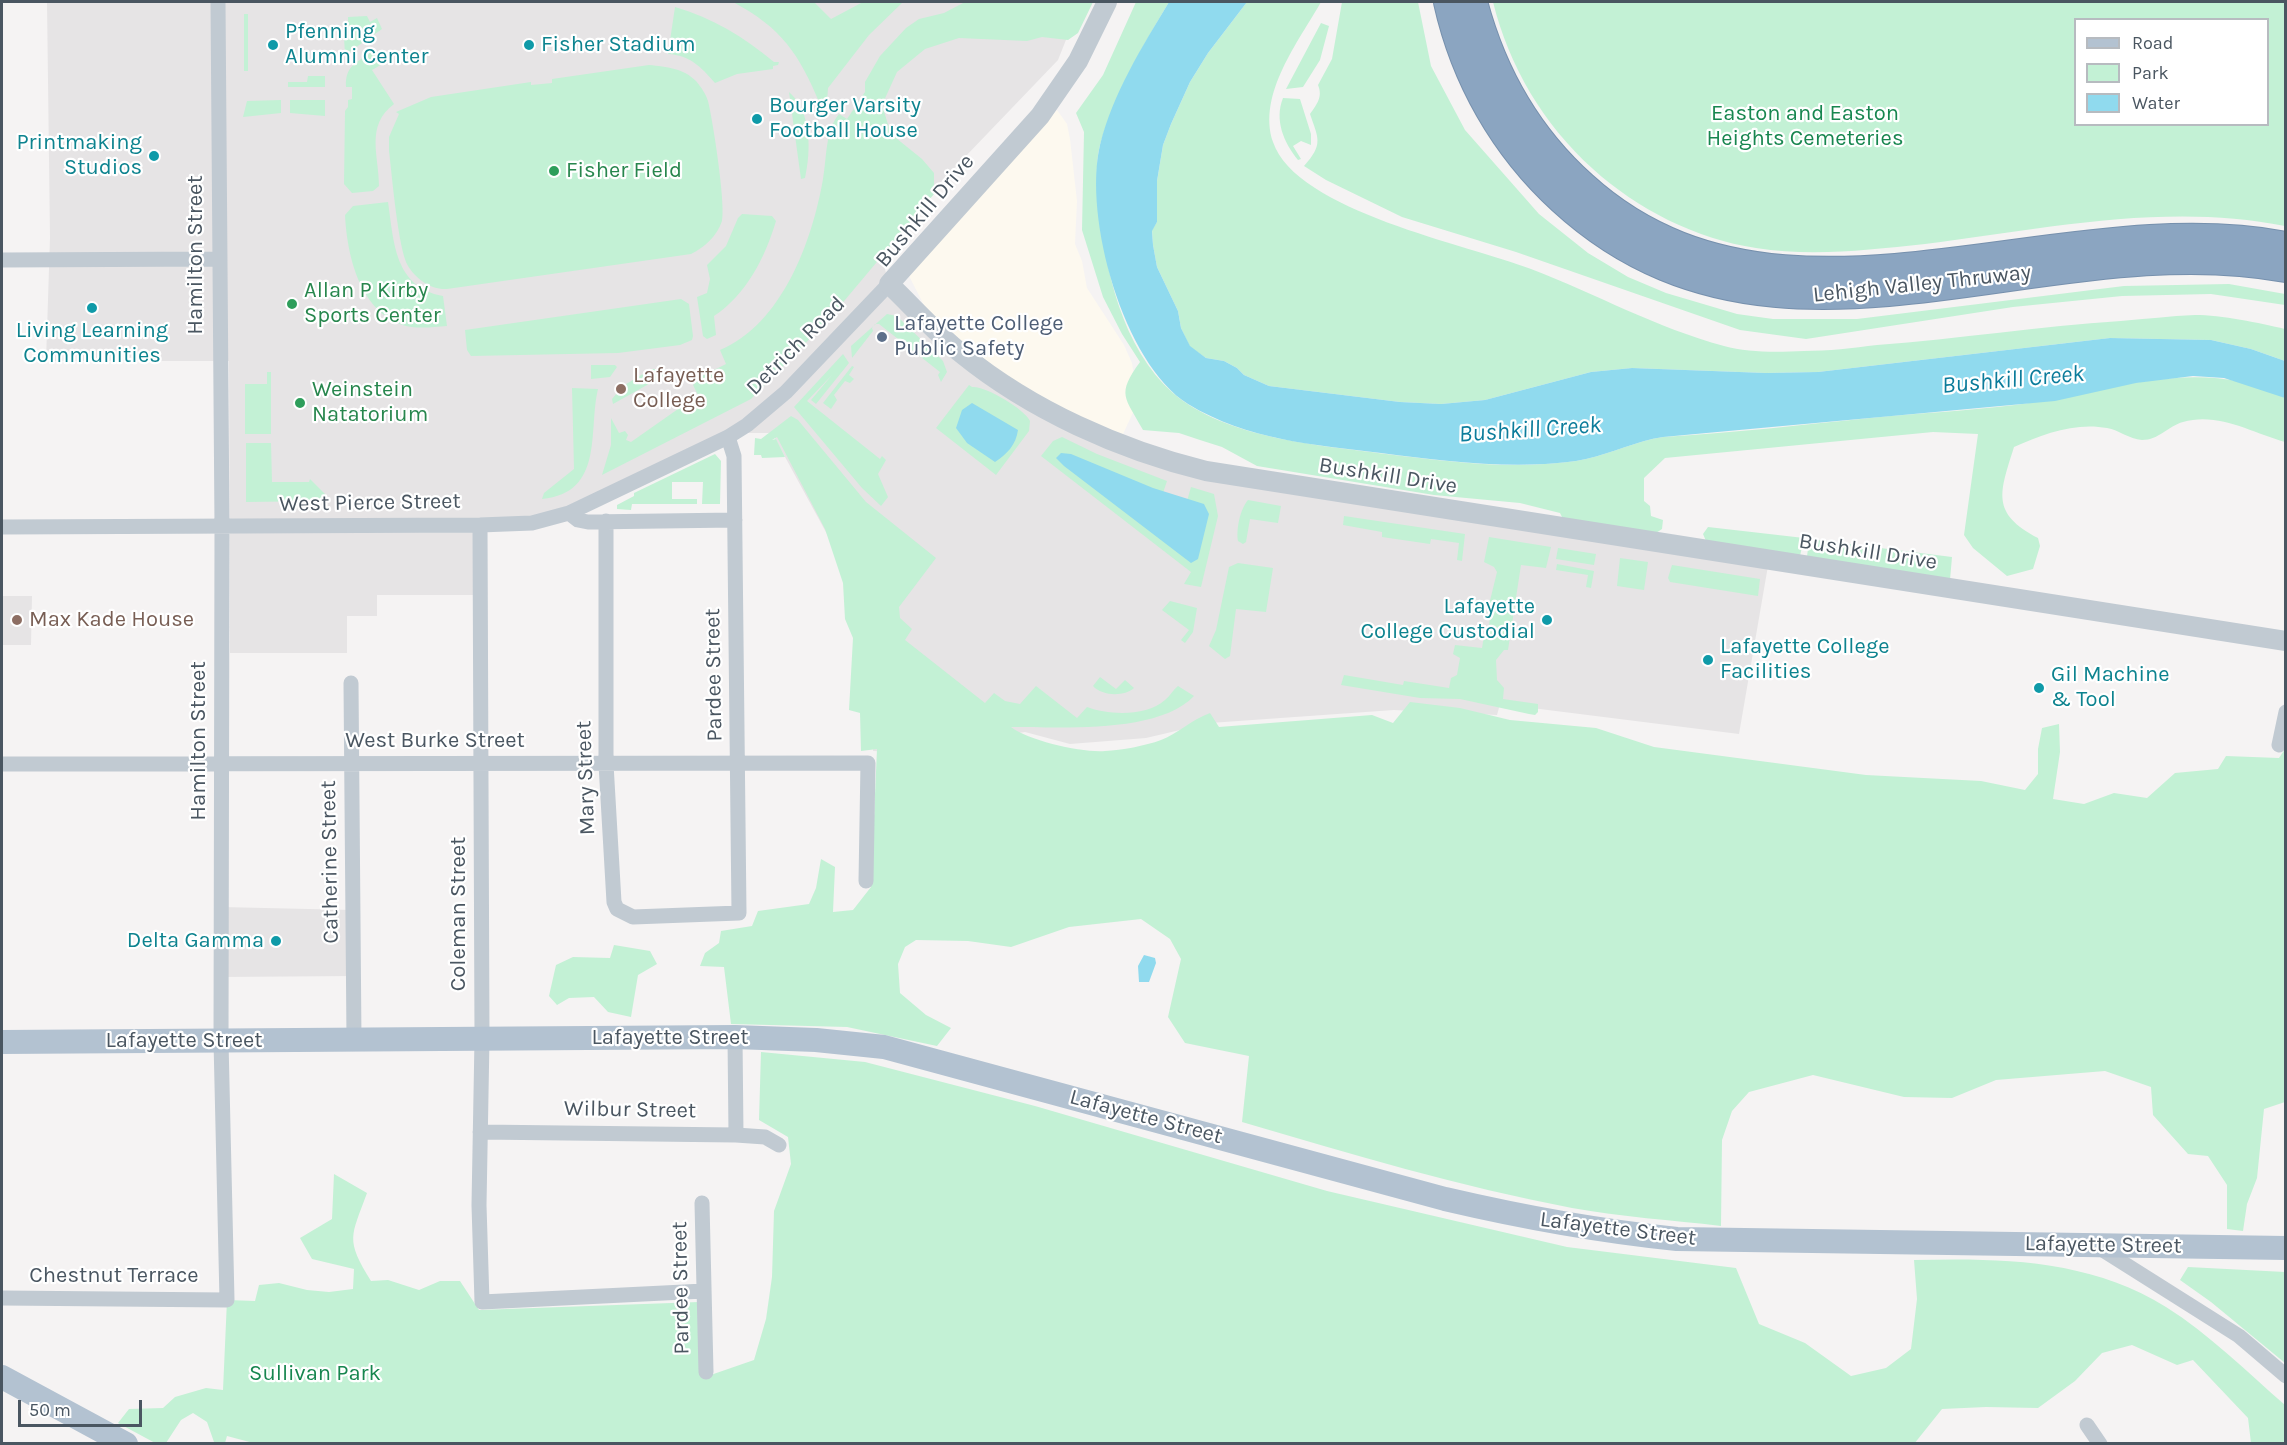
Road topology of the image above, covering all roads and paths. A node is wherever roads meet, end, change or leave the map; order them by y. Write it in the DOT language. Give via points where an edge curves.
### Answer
graph roads {
  1 [pos="218,2"];
  2 [pos="1107,2"];
  3 [pos="1448,2"];
  4 [pos="1473,2"];
  5 [pos="2286,246"];
  6 [pos="2,260"];
  7 [pos="219,260"];
  8 [pos="2286,268"];
  9 [pos="889,284"];
  10 [pos="728,437"];
  11 [pos="569,513"];
  12 [pos="735,519"];
  13 [pos="606,521"];
  14 [pos="480,525"];
  15 [pos="2,527"];
  16 [pos="222,527"];
  17 [pos="2286,641"];
  18 [pos="351,683"];
  19 [pos="2286,712"];
  20 [pos="2279,745"];
  21 [pos="2,764"];
  22 [pos="221,764"];
  23 [pos="351,764"];
  24 [pos="480,764"];
  25 [pos="606,764"];
  26 [pos="738,764"];
  27 [pos="866,881"];
  28 [pos="739,913"];
  29 [pos="735,1038"];
  30 [pos="482,1039"];
  31 [pos="354,1040"];
  32 [pos="221,1041"];
  33 [pos="2,1042"];
  34 [pos="480,1132"];
  35 [pos="736,1135"];
  36 [pos="778,1145"];
  37 [pos="702,1203"];
  38 [pos="2096,1245"];
  39 [pos="2286,1248"];
  40 [pos="704,1291"];
  41 [pos="2,1298"];
  42 [pos="227,1300"];
  43 [pos="706,1372"];
  44 [pos="2286,1376"];
  45 [pos="2,1377"];
  46 [pos="2087,1425"];
  47 [pos="126,1443"];
  48 [pos="2100,1443"];
  1 -- 7 [label="street, Hamilton Street"];
  2 -- 9 [label="street, Bushkill Drive" via="1078,61 1040,116"];
  3 -- 8 [label="highway, Lehigh Valley Thruway" via="1464,56 1486,105 1535,172 1572,209 1612,238 1700,280 1755,292 1825,297 2143,261 2225,260"];
  4 -- 5 [label="highway, Lehigh Valley Thruway" via="1487,47 1508,93 1553,157 1588,191 1625,218 1707,257 1750,267 1824,273 2142,238 2216,237"];
  6 -- 7 [label="street"];
  7 -- 16 [label="street, Hamilton Street"];
  9 -- 10 [label="street, Detrich Road" via="786,392"];
  9 -- 17 [label="street, Bushkill Drive" via="962,354 1022,395 1086,428 1192,467 1336,493"];
  10 -- 11 [label="street, Detrich Road"];
  10 -- 12 [label="street, Pardee Street" via="734,456"];
  11 -- 13 [label="street" via="578,520"];
  11 -- 14 [label="street, West Pierce Street" via="532,523"];
  12 -- 13 [label="street"];
  12 -- 26 [label="street, Pardee Street"];
  13 -- 25 [label="street, Mary Street"];
  14 -- 16 [label="street, West Pierce Street"];
  14 -- 24 [label="street, Coleman Street"];
  15 -- 16 [label="street, West Pierce Street"];
  16 -- 22 [label="street, Hamilton Street"];
  18 -- 23 [label="street, Catherine Street"];
  19 -- 20 [label="street"];
  21 -- 22 [label="street, West Burke Street"];
  22 -- 23 [label="street, West Burke Street"];
  22 -- 32 [label="street, Hamilton Street"];
  23 -- 24 [label="street, West Burke Street"];
  23 -- 31 [label="street, Catherine Street"];
  24 -- 25 [label="street, West Burke Street"];
  24 -- 30 [label="street, Coleman Street"];
  25 -- 26 [label="street, West Burke Street"];
  25 -- 28 [label="street, Mary Street" via="612,890 617,909 633,917"];
  26 -- 27 [label="street, West Burke Street" via="868,763"];
  26 -- 28 [label="street, Pardee Street"];
  29 -- 30 [label="main road, Lafayette Street"];
  29 -- 35 [label="street"];
  29 -- 38 [label="main road, Lafayette Street" via="884,1047 1445,1199 1604,1232 1677,1239"];
  30 -- 31 [label="main road, Lafayette Street"];
  30 -- 34 [label="street, Coleman Street"];
  31 -- 32 [label="main road, Lafayette Street"];
  32 -- 33 [label="main road, Lafayette Street"];
  32 -- 42 [label="street, Hamilton Street"];
  34 -- 35 [label="street, Wilbur Street"];
  34 -- 40 [label="street, Coleman Street" via="482,1302"];
  35 -- 36 [label="street, Wilbur Street" via="765,1137"];
  37 -- 40 [label="street, Pardee Street"];
  38 -- 39 [label="main road, Lafayette Street"];
  38 -- 44 [label="street" via="2239,1336"];
  40 -- 43 [label="street, Pardee Street"];
  41 -- 42 [label="street, Chestnut Terrace"];
  45 -- 47 [label="main road"];
  46 -- 48 [label="street"];
}
